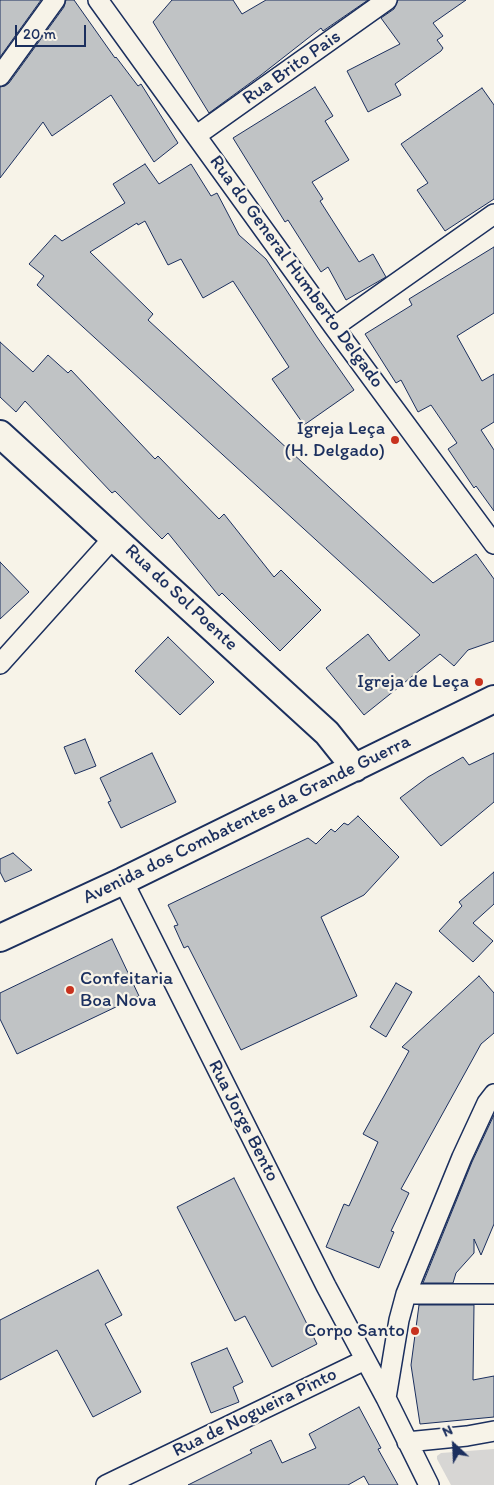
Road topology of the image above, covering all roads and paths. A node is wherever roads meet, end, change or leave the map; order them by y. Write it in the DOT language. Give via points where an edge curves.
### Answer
graph roads {
  1 [pos="55,0"];
  2 [pos="98,0"];
  3 [pos="387,0"];
  4 [pos="0,76"];
  5 [pos="197,135"];
  6 [pos="494,214"];
  7 [pos="334,327"];
  8 [pos="0,434"];
  9 [pos="114,537"];
  10 [pos="494,544"];
  11 [pos="0,664"];
  12 [pos="494,699"];
  13 [pos="356,768"];
  14 [pos="123,881"];
  15 [pos="0,938"];
  16 [pos="494,1094"];
  17 [pos="406,1294"];
  18 [pos="494,1294"];
  19 [pos="365,1360"];
  20 [pos="386,1398"];
  21 [pos="494,1431"];
  22 [pos="407,1442"];
  23 [pos="106,1485"];
  24 [pos="429,1485"];
  1 -- 4 [label="street"];
  2 -- 5 [label="street, Rua do General Humberto Delgado"];
  3 -- 5 [label="street, Rua Brito Pais"];
  5 -- 7 [label="street, Rua do General Humberto Delgado"];
  6 -- 7 [label="street"];
  7 -- 10 [label="street, Rua do General Humberto Delgado"];
  8 -- 9 [label="main road, Rua do Sol Poente"];
  9 -- 11 [label="street"];
  9 -- 13 [label="main road, Rua do Sol Poente" via="327,733"];
  12 -- 13 [label="main road, Avenida dos Combatentes da Grande Guerra"];
  13 -- 14 [label="main road, Avenida dos Combatentes da Grande Guerra"];
  14 -- 15 [label="main road, Avenida dos Combatentes da Grande Guerra"];
  14 -- 19 [label="street, Rua Jorge Bento"];
  16 -- 17 [label="street" via="462,1156"];
  17 -- 18 [label="street"];
  17 -- 20 [label="street"];
  19 -- 20 [label="street"];
  19 -- 23 [label="street, Rua de Nogueira Pinto"];
  20 -- 22 [label="street"];
  21 -- 22 [label="street"];
  22 -- 24 [label="street"];
}
